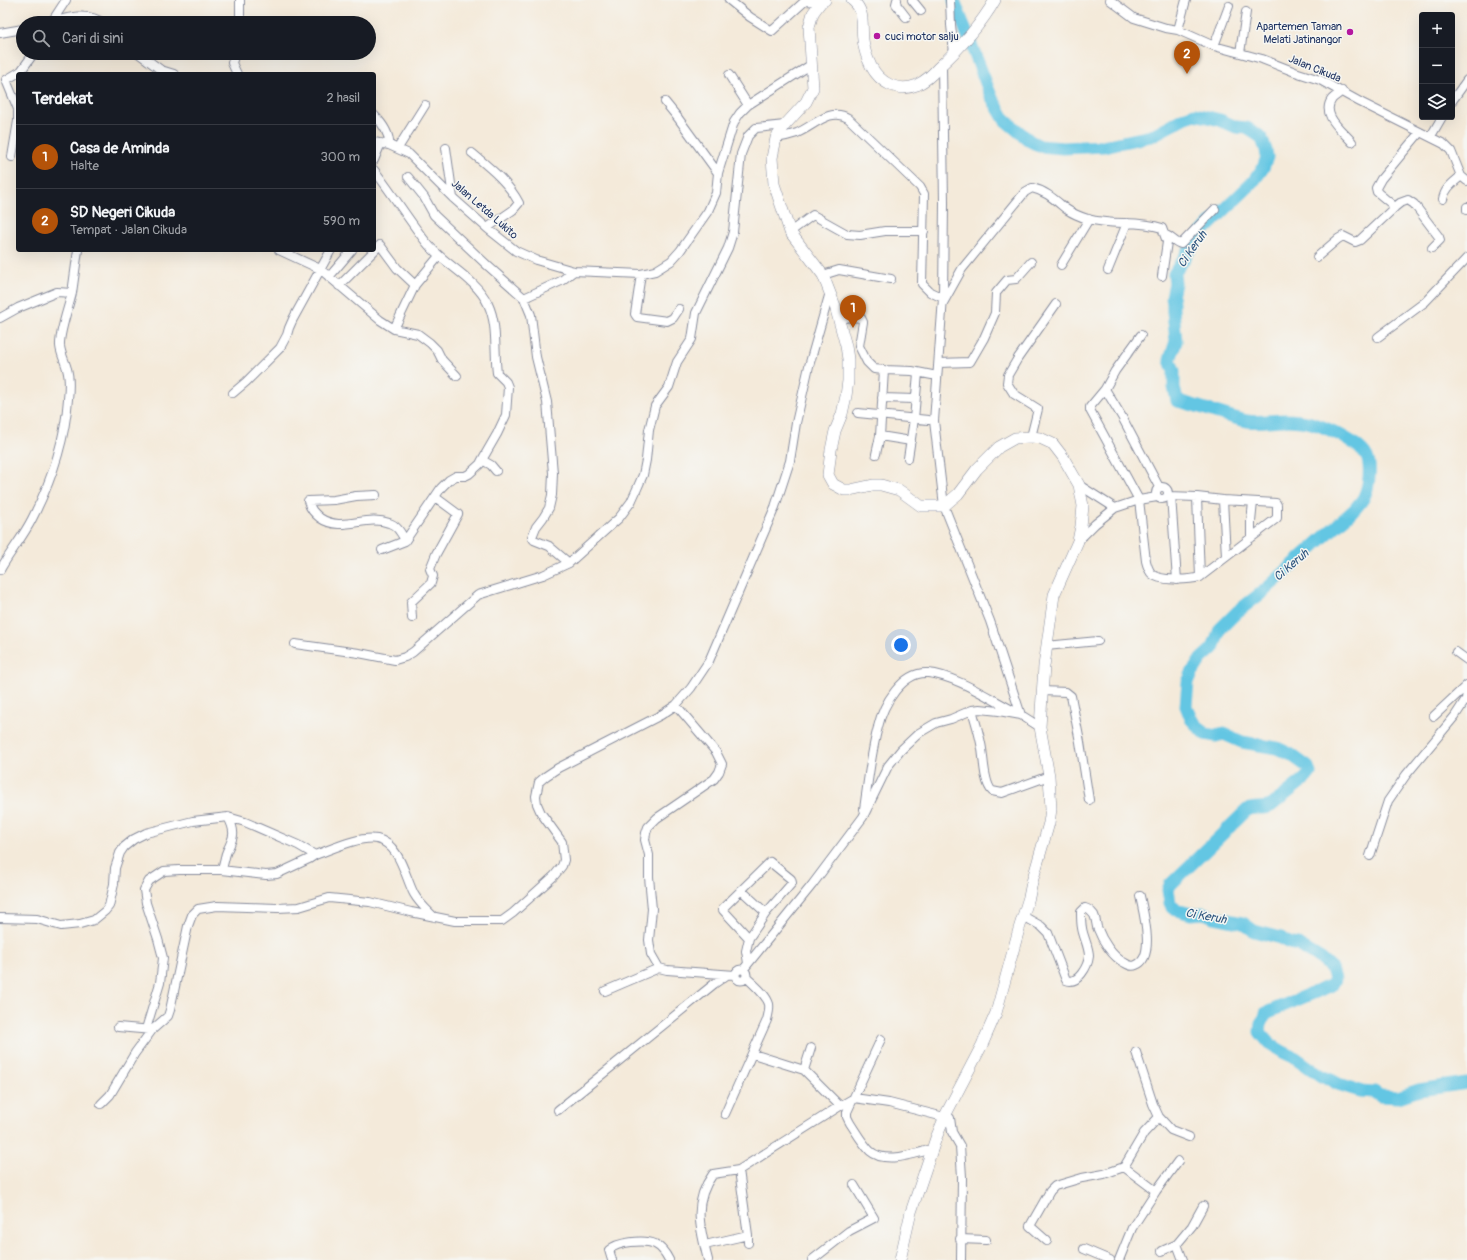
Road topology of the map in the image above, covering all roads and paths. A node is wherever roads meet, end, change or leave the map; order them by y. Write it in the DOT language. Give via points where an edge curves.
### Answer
graph roads {
  1 [pos="66,0"];
  2 [pos="240,0"];
  3 [pos="729,0"];
  4 [pos="852,0"];
  5 [pos="897,0"];
  6 [pos="912,0"];
  7 [pos="950,0"];
  8 [pos="995,0"];
  9 [pos="1110,0"];
  10 [pos="1186,0"];
  11 [pos="823,1"];
  12 [pos="1229,6"];
  13 [pos="921,11"];
  14 [pos="1246,12"];
  15 [pos="55,16"];
  16 [pos="240,16"];
  17 [pos="906,16"];
  18 [pos="1178,30"];
  19 [pos="16,31"];
  20 [pos="0,32"];
  21 [pos="1214,46"];
  22 [pos="955,51"];
  23 [pos="1240,53"];
  24 [pos="29,60"];
  25 [pos="145,60"];
  26 [pos="233,60"];
  27 [pos="812,64"];
  28 [pos="942,65"];
  29 [pos="19,72"];
  30 [pos="158,72"];
  31 [pos="236,72"];
  32 [pos="16,74"];
  33 [pos="729,75"];
  34 [pos="3,80"];
  35 [pos="1467,80"];
  36 [pos="1342,91"];
  37 [pos="1455,97"];
  38 [pos="666,102"];
  39 [pos="16,105"];
  40 [pos="425,105"];
  41 [pos="748,105"];
  42 [pos="376,118"];
  43 [pos="1440,120"];
  44 [pos="785,125"];
  45 [pos="1420,132"];
  46 [pos="16,135"];
  47 [pos="1431,136"];
  48 [pos="776,138"];
  49 [pos="377,142"];
  50 [pos="1352,142"];
  51 [pos="390,145"];
  52 [pos="398,148"];
  53 [pos="446,148"];
  54 [pos="472,153"];
  55 [pos="12,157"];
  56 [pos="376,173"];
  57 [pos="718,173"];
  58 [pos="408,177"];
  59 [pos="1464,178"];
  60 [pos="453,198"];
  61 [pos="1443,199"];
  62 [pos="1395,207"];
  63 [pos="1215,209"];
  64 [pos="1089,219"];
  65 [pos="1127,223"];
  66 [pos="487,228"];
  67 [pos="924,231"];
  68 [pos="790,232"];
  69 [pos="1166,235"];
  70 [pos="377,243"];
  71 [pos="1432,248"];
  72 [pos="78,252"];
  73 [pos="283,252"];
  74 [pos="330,252"];
  75 [pos="350,252"];
  76 [pos="369,252"];
  77 [pos="439,256"];
  78 [pos="1317,257"];
  79 [pos="1467,258"];
  80 [pos="1031,262"];
  81 [pos="1062,265"];
  82 [pos="320,269"];
  83 [pos="1108,270"];
  84 [pos="574,271"];
  85 [pos="641,274"];
  86 [pos="823,275"];
  87 [pos="1162,276"];
  88 [pos="329,277"];
  89 [pos="891,279"];
  90 [pos="414,285"];
  91 [pos="339,286"];
  92 [pos="830,290"];
  93 [pos="72,292"];
  94 [pos="524,298"];
  95 [pos="942,302"];
  96 [pos="1056,304"];
  97 [pos="679,310"];
  98 [pos="0,318"];
  99 [pos="839,319"];
  100 [pos="394,329"];
  101 [pos="1141,335"];
  102 [pos="1378,337"];
  103 [pos="939,363"];
  104 [pos="884,370"];
  105 [pos="918,373"];
  106 [pos="932,375"];
  107 [pos="457,376"];
  108 [pos="1105,389"];
  109 [pos="233,393"];
  110 [pos="882,398"];
  111 [pos="915,399"];
  112 [pos="858,413"];
  113 [pos="881,416"];
  114 [pos="914,419"];
  115 [pos="928,420"];
  116 [pos="880,436"];
  117 [pos="1031,437"];
  118 [pos="912,441"];
  119 [pos="876,454"];
  120 [pos="908,458"];
  121 [pos="482,460"];
  122 [pos="496,471"];
  123 [pos="1079,485"];
  124 [pos="1159,487"];
  125 [pos="376,495"];
  126 [pos="1170,496"];
  127 [pos="1197,496"];
  128 [pos="435,497"];
  129 [pos="1157,497"];
  130 [pos="1139,500"];
  131 [pos="1223,500"];
  132 [pos="1253,502"];
  133 [pos="944,506"];
  134 [pos="1115,508"];
  135 [pos="1251,538"];
  136 [pos="405,541"];
  137 [pos="1078,541"];
  138 [pos="382,550"];
  139 [pos="1226,556"];
  140 [pos="569,563"];
  141 [pos="0,570"];
  142 [pos="1200,577"];
  143 [pos="1177,580"];
  144 [pos="412,618"];
  145 [pos="1098,641"];
  146 [pos="295,644"];
  147 [pos="1046,646"];
  148 [pos="1456,652"];
  149 [pos="1467,660"];
  150 [pos="1467,685"];
  151 [pos="1042,691"];
  152 [pos="1467,692"];
  153 [pos="676,705"];
  154 [pos="972,710"];
  155 [pos="1021,715"];
  156 [pos="1434,716"];
  157 [pos="1040,727"];
  158 [pos="1049,776"];
  159 [pos="1089,800"];
  160 [pos="228,817"];
  161 [pos="863,818"];
  162 [pos="315,855"];
  163 [pos="1370,856"];
  164 [pos="221,870"];
  165 [pos="741,890"];
  166 [pos="1140,896"];
  167 [pos="766,913"];
  168 [pos="1023,916"];
  169 [pos="434,917"];
  170 [pos="0,918"];
  171 [pos="749,938"];
  172 [pos="660,968"];
  173 [pos="746,970"];
  174 [pos="731,975"];
  175 [pos="605,991"];
  176 [pos="118,1027"];
  177 [pos="149,1030"];
  178 [pos="881,1039"];
  179 [pos="811,1048"];
  180 [pos="1136,1052"];
  181 [pos="752,1054"];
  182 [pos="804,1070"];
  183 [pos="854,1098"];
  184 [pos="101,1104"];
  185 [pos="840,1106"];
  186 [pos="558,1110"];
  187 [pos="726,1114"];
  188 [pos="945,1115"];
  189 [pos="1159,1117"];
  190 [pos="1189,1137"];
  191 [pos="933,1149"];
  192 [pos="1178,1161"];
  193 [pos="1124,1167"];
  194 [pos="739,1170"];
  195 [pos="854,1185"];
  196 [pos="1156,1191"];
  197 [pos="1203,1206"];
  198 [pos="960,1239"];
  199 [pos="986,1240"];
  200 [pos="1047,1240"];
  201 [pos="1177,1244"];
  202 [pos="704,1245"];
  203 [pos="1084,1249"];
  204 [pos="1162,1251"];
  205 [pos="612,1260"];
  206 [pos="670,1260"];
  207 [pos="708,1260"];
  208 [pos="812,1260"];
  209 [pos="900,1260"];
  210 [pos="961,1260"];
  211 [pos="1110,1260"];
  212 [pos="1119,1260"];
  213 [pos="1183,1260"];
  1 -- 15 [label="street"];
  2 -- 16 [label="street"];
  3 -- 11 [label="street" via="772,31 805,1"];
  4 -- 28 [label="highway" via="858,6 863,20 863,39 867,56 876,74 885,83 894,88 916,85 926,80"];
  5 -- 17 [label="street" via="896,4"];
  6 -- 13 [label="street"];
  7 -- 22 [label="street"];
  8 -- 22 [label="highway" via="977,28"];
  9 -- 18 [label="street, Jalan Cikuda" via="1134,18"];
  10 -- 18 [label="street"];
  11 -- 27 [label="highway" via="813,13 810,27"];
  12 -- 21 [label="street"];
  14 -- 23 [label="street"];
  18 -- 21 [label="street, Jalan Cikuda"];
  19 -- 20 [label="street"];
  21 -- 23 [label="street, Jalan Cikuda"];
  22 -- 28 [label="highway"];
  23 -- 36 [label="street, Jalan Cikuda" via="1320,80"];
  24 -- 29 [label="street"];
  25 -- 30 [label="street"];
  26 -- 31 [label="street"];
  27 -- 41 [label="street, Jalan Letda Lukito"];
  27 -- 44 [label="highway" via="814,83 811,93"];
  28 -- 95 [label="street"];
  32 -- 34 [label="street"];
  33 -- 41 [label="street"];
  34 -- 39 [label="street"];
  35 -- 37 [label="street"];
  36 -- 45 [label="street, Jalan Cikuda"];
  36 -- 50 [label="street" via="1332,100 1328,107 1329,113"];
  38 -- 57 [label="street"];
  40 -- 52 [label="street"];
  41 -- 57 [label="street, Jalan Letda Lukito" via="734,122"];
  42 -- 51 [label="street" via="386,130"];
  43 -- 47 [label="street"];
  44 -- 48 [label="highway"];
  44 -- 140 [label="street" via="756,128 748,136 741,154 733,232 728,248 696,313 692,339 677,362 669,387 655,406 643,476 631,502 619,518"];
  45 -- 47 [label="street, Jalan Cikuda"];
  45 -- 62 [label="street" via="1376,188 1377,192"];
  46 -- 55 [label="street"];
  47 -- 59 [label="street, Jalan Cikuda" via="1452,151"];
  48 -- 67 [label="street" via="797,133 827,116 837,114 848,118 920,187 924,194"];
  48 -- 68 [label="highway" via="772,158 774,184"];
  49 -- 51 [label="street, Jalan Letda Lukito"];
  51 -- 52 [label="street, Jalan Letda Lukito"];
  52 -- 60 [label="street, Jalan Letda Lukito" via="409,154"];
  53 -- 60 [label="street"];
  54 -- 66 [label="street" via="514,193 519,203"];
  56 -- 77 [label="street"];
  57 -- 85 [label="street, Jalan Letda Lukito" via="716,193 708,211 680,251 671,261 655,271"];
  58 -- 94 [label="street" via="434,215"];
  59 -- 61 [label="street" via="1447,189"];
  60 -- 66 [label="street, Jalan Letda Lukito"];
  62 -- 71 [label="street" via="1408,200 1414,204 1440,237"];
  62 -- 78 [label="street" via="1360,240 1355,242 1343,236"];
  63 -- 69 [label="street" via="1181,244"];
  64 -- 65 [label="street"];
  64 -- 81 [label="street"];
  64 -- 95 [label="street" via="1068,210 1040,190 1032,188 1025,192 962,269"];
  65 -- 69 [label="street" via="1162,228"];
  65 -- 83 [label="street"];
  66 -- 84 [label="street, Jalan Letda Lukito" via="516,251"];
  67 -- 68 [label="street" via="847,234 813,215"];
  67 -- 95 [label="street" via="922,284"];
  68 -- 86 [label="highway"];
  69 -- 87 [label="street" via="1167,252"];
  70 -- 90 [label="street"];
  72 -- 93 [label="street"];
  73 -- 82 [label="street"];
  74 -- 82 [label="street"];
  75 -- 88 [label="street"];
  76 -- 91 [label="street"];
  77 -- 90 [label="street"];
  77 -- 121 [label="street" via="474,285 488,304 493,320 497,373 508,387 506,415"];
  79 -- 102 [label="street" via="1425,302"];
  80 -- 103 [label="street" via="1016,279 1007,280 996,293 995,313 970,362"];
  82 -- 88 [label="street"];
  82 -- 109 [label="street" via="280,348"];
  84 -- 85 [label="street, Jalan Letda Lukito"];
  84 -- 94 [label="street"];
  85 -- 97 [label="street" via="634,314 637,317 667,321"];
  86 -- 89 [label="street" via="839,270"];
  86 -- 92 [label="highway"];
  88 -- 91 [label="street"];
  90 -- 100 [label="street"];
  91 -- 100 [label="street"];
  92 -- 99 [label="highway"];
  92 -- 153 [label="street" via="796,423 790,461 775,507 709,660 691,688"];
  93 -- 98 [label="street" via="57,292"];
  93 -- 141 [label="street" via="60,344 69,379 68,401 56,462 32,519"];
  94 -- 140 [label="street" via="531,315 536,358 547,402 553,473 549,508 532,537 550,546"];
  95 -- 103 [label="street"];
  96 -- 117 [label="street" via="1008,375 1008,383 1014,394 1038,409"];
  99 -- 104 [label="street" via="861,318 861,353 874,368"];
  99 -- 133 [label="highway" via="848,359 848,381 842,414 828,462 830,480 844,490 880,485 899,490 921,506"];
  100 -- 107 [label="street" via="418,334 437,350 442,360"];
  101 -- 108 [label="street"];
  103 -- 133 [label="street" via="934,421"];
  104 -- 105 [label="street"];
  104 -- 110 [label="street"];
  105 -- 106 [label="street"];
  105 -- 111 [label="street"];
  108 -- 124 [label="street"];
  108 -- 130 [label="street" via="1090,410"];
  110 -- 111 [label="street"];
  110 -- 113 [label="street"];
  111 -- 114 [label="street"];
  112 -- 113 [label="street"];
  113 -- 114 [label="street"];
  113 -- 116 [label="street"];
  114 -- 115 [label="street"];
  114 -- 118 [label="street"];
  116 -- 118 [label="street"];
  116 -- 119 [label="street"];
  117 -- 123 [label="highway" via="1053,444"];
  117 -- 133 [label="highway" via="1016,438 999,448"];
  118 -- 120 [label="street"];
  121 -- 122 [label="street"];
  121 -- 128 [label="street" via="469,474 449,480"];
  123 -- 134 [label="street"];
  123 -- 137 [label="highway" via="1083,506"];
  124 -- 126 [label="street" via="1166,488"];
  124 -- 129 [label="street" via="1156,490"];
  125 -- 136 [label="street" via="308,501 315,514 329,523 390,523"];
  126 -- 127 [label="street"];
  126 -- 129 [label="street" via="1163,500"];
  126 -- 143 [label="street"];
  127 -- 131 [label="street"];
  127 -- 142 [label="street"];
  128 -- 136 [label="street"];
  128 -- 144 [label="street" via="458,514 430,569 433,576 431,582 411,602"];
  129 -- 130 [label="street"];
  130 -- 134 [label="street"];
  130 -- 143 [label="street" via="1149,570 1152,574"];
  131 -- 132 [label="street"];
  131 -- 139 [label="street"];
  132 -- 135 [label="street"];
  132 -- 135 [label="street" via="1276,503 1277,518"];
  133 -- 155 [label="street" via="990,621"];
  134 -- 137 [label="street"];
  135 -- 139 [label="street"];
  136 -- 138 [label="street"];
  137 -- 147 [label="highway" via="1054,595"];
  139 -- 142 [label="street"];
  140 -- 146 [label="street" via="543,575 478,595 413,652 395,660"];
  142 -- 143 [label="street"];
  145 -- 147 [label="street"];
  147 -- 151 [label="highway"];
  148 -- 149 [label="street"];
  150 -- 156 [label="street"];
  151 -- 157 [label="highway"];
  151 -- 159 [label="street" via="1066,692 1071,696"];
  152 -- 163 [label="street" via="1466,699 1455,716 1388,801"];
  153 -- 169 [label="street" via="662,715 558,768 539,782 536,790 537,804 562,842 564,860 554,876 514,913 502,921 455,921"];
  153 -- 172 [label="street" via="716,752 722,764 714,779 657,818 646,833 652,909 648,940 651,954"];
  154 -- 155 [label="street"];
  154 -- 158 [label="street" via="988,784 992,791 1002,793"];
  154 -- 161 [label="street" via="936,723 919,733 901,750 888,766"];
  155 -- 157 [label="street"];
  155 -- 161 [label="street" via="950,678 927,673 916,674 906,680 892,695 878,726"];
  157 -- 158 [label="highway"];
  158 -- 168 [label="highway" via="1049,823"];
  160 -- 162 [label="street" via="298,845"];
  160 -- 164 [label="street" via="234,831"];
  160 -- 170 [label="street" via="193,821 153,831 128,843 120,853 115,868 109,906 94,920 61,926 37,919"];
  161 -- 173 [label="street"];
  162 -- 164 [label="street" via="277,874"];
  162 -- 169 [label="street" via="357,841 369,839 384,842 397,854 414,895"];
  164 -- 177 [label="street" via="164,871 145,885 146,903 163,958"];
  165 -- 167 [label="street"];
  165 -- 167 [label="street" via="770,862 791,879 792,884"];
  165 -- 171 [label="street" via="723,910"];
  166 -- 168 [label="street" via="1148,943 1145,956 1140,963 1131,966 1112,954 1097,928 1095,917 1085,908 1081,912 1081,926 1088,956 1085,968 1078,978 1068,981 1048,933"];
  167 -- 171 [label="street"];
  168 -- 188 [label="highway" via="996,1013"];
  169 -- 177 [label="street" via="370,902 329,898 299,907 218,906 198,909 192,915 188,926 168,1016"];
  171 -- 173 [label="street"];
  172 -- 174 [label="street"];
  172 -- 175 [label="street"];
  173 -- 174 [label="street" via="741,969"];
  173 -- 181 [label="street" via="769,1005 767,1020"];
  174 -- 186 [label="street" via="714,984"];
  176 -- 177 [label="street"];
  177 -- 184 [label="street" via="110,1095"];
  178 -- 183 [label="street"];
  179 -- 182 [label="street"];
  180 -- 189 [label="street"];
  181 -- 182 [label="street"];
  181 -- 187 [label="street"];
  182 -- 185 [label="street"];
  183 -- 185 [label="street"];
  183 -- 188 [label="street"];
  183 -- 191 [label="street" via="847,1117 866,1146 876,1155 898,1156"];
  185 -- 194 [label="street"];
  188 -- 191 [label="highway"];
  188 -- 198 [label="street" via="950,1118 952,1132 960,1146"];
  189 -- 190 [label="street" via="1171,1130"];
  189 -- 193 [label="street" via="1144,1133"];
  191 -- 209 [label="highway" via="911,1212"];
  192 -- 196 [label="street"];
  193 -- 196 [label="street"];
  193 -- 200 [label="street" via="1055,1186 1030,1226"];
  194 -- 202 [label="street" via="713,1174 703,1190 699,1217"];
  194 -- 202 [label="street" via="748,1239"];
  195 -- 208 [label="street" via="874,1218 849,1231"];
  196 -- 212 [label="street" via="1132,1228"];
  197 -- 201 [label="street" via="1192,1226"];
  198 -- 199 [label="street"];
  198 -- 210 [label="street"];
  201 -- 204 [label="street"];
  201 -- 213 [label="street"];
  202 -- 207 [label="street"];
  203 -- 211 [label="street"];
  205 -- 206 [label="street" via="609,1250 612,1247 627,1242 640,1242 654,1244"];
}
